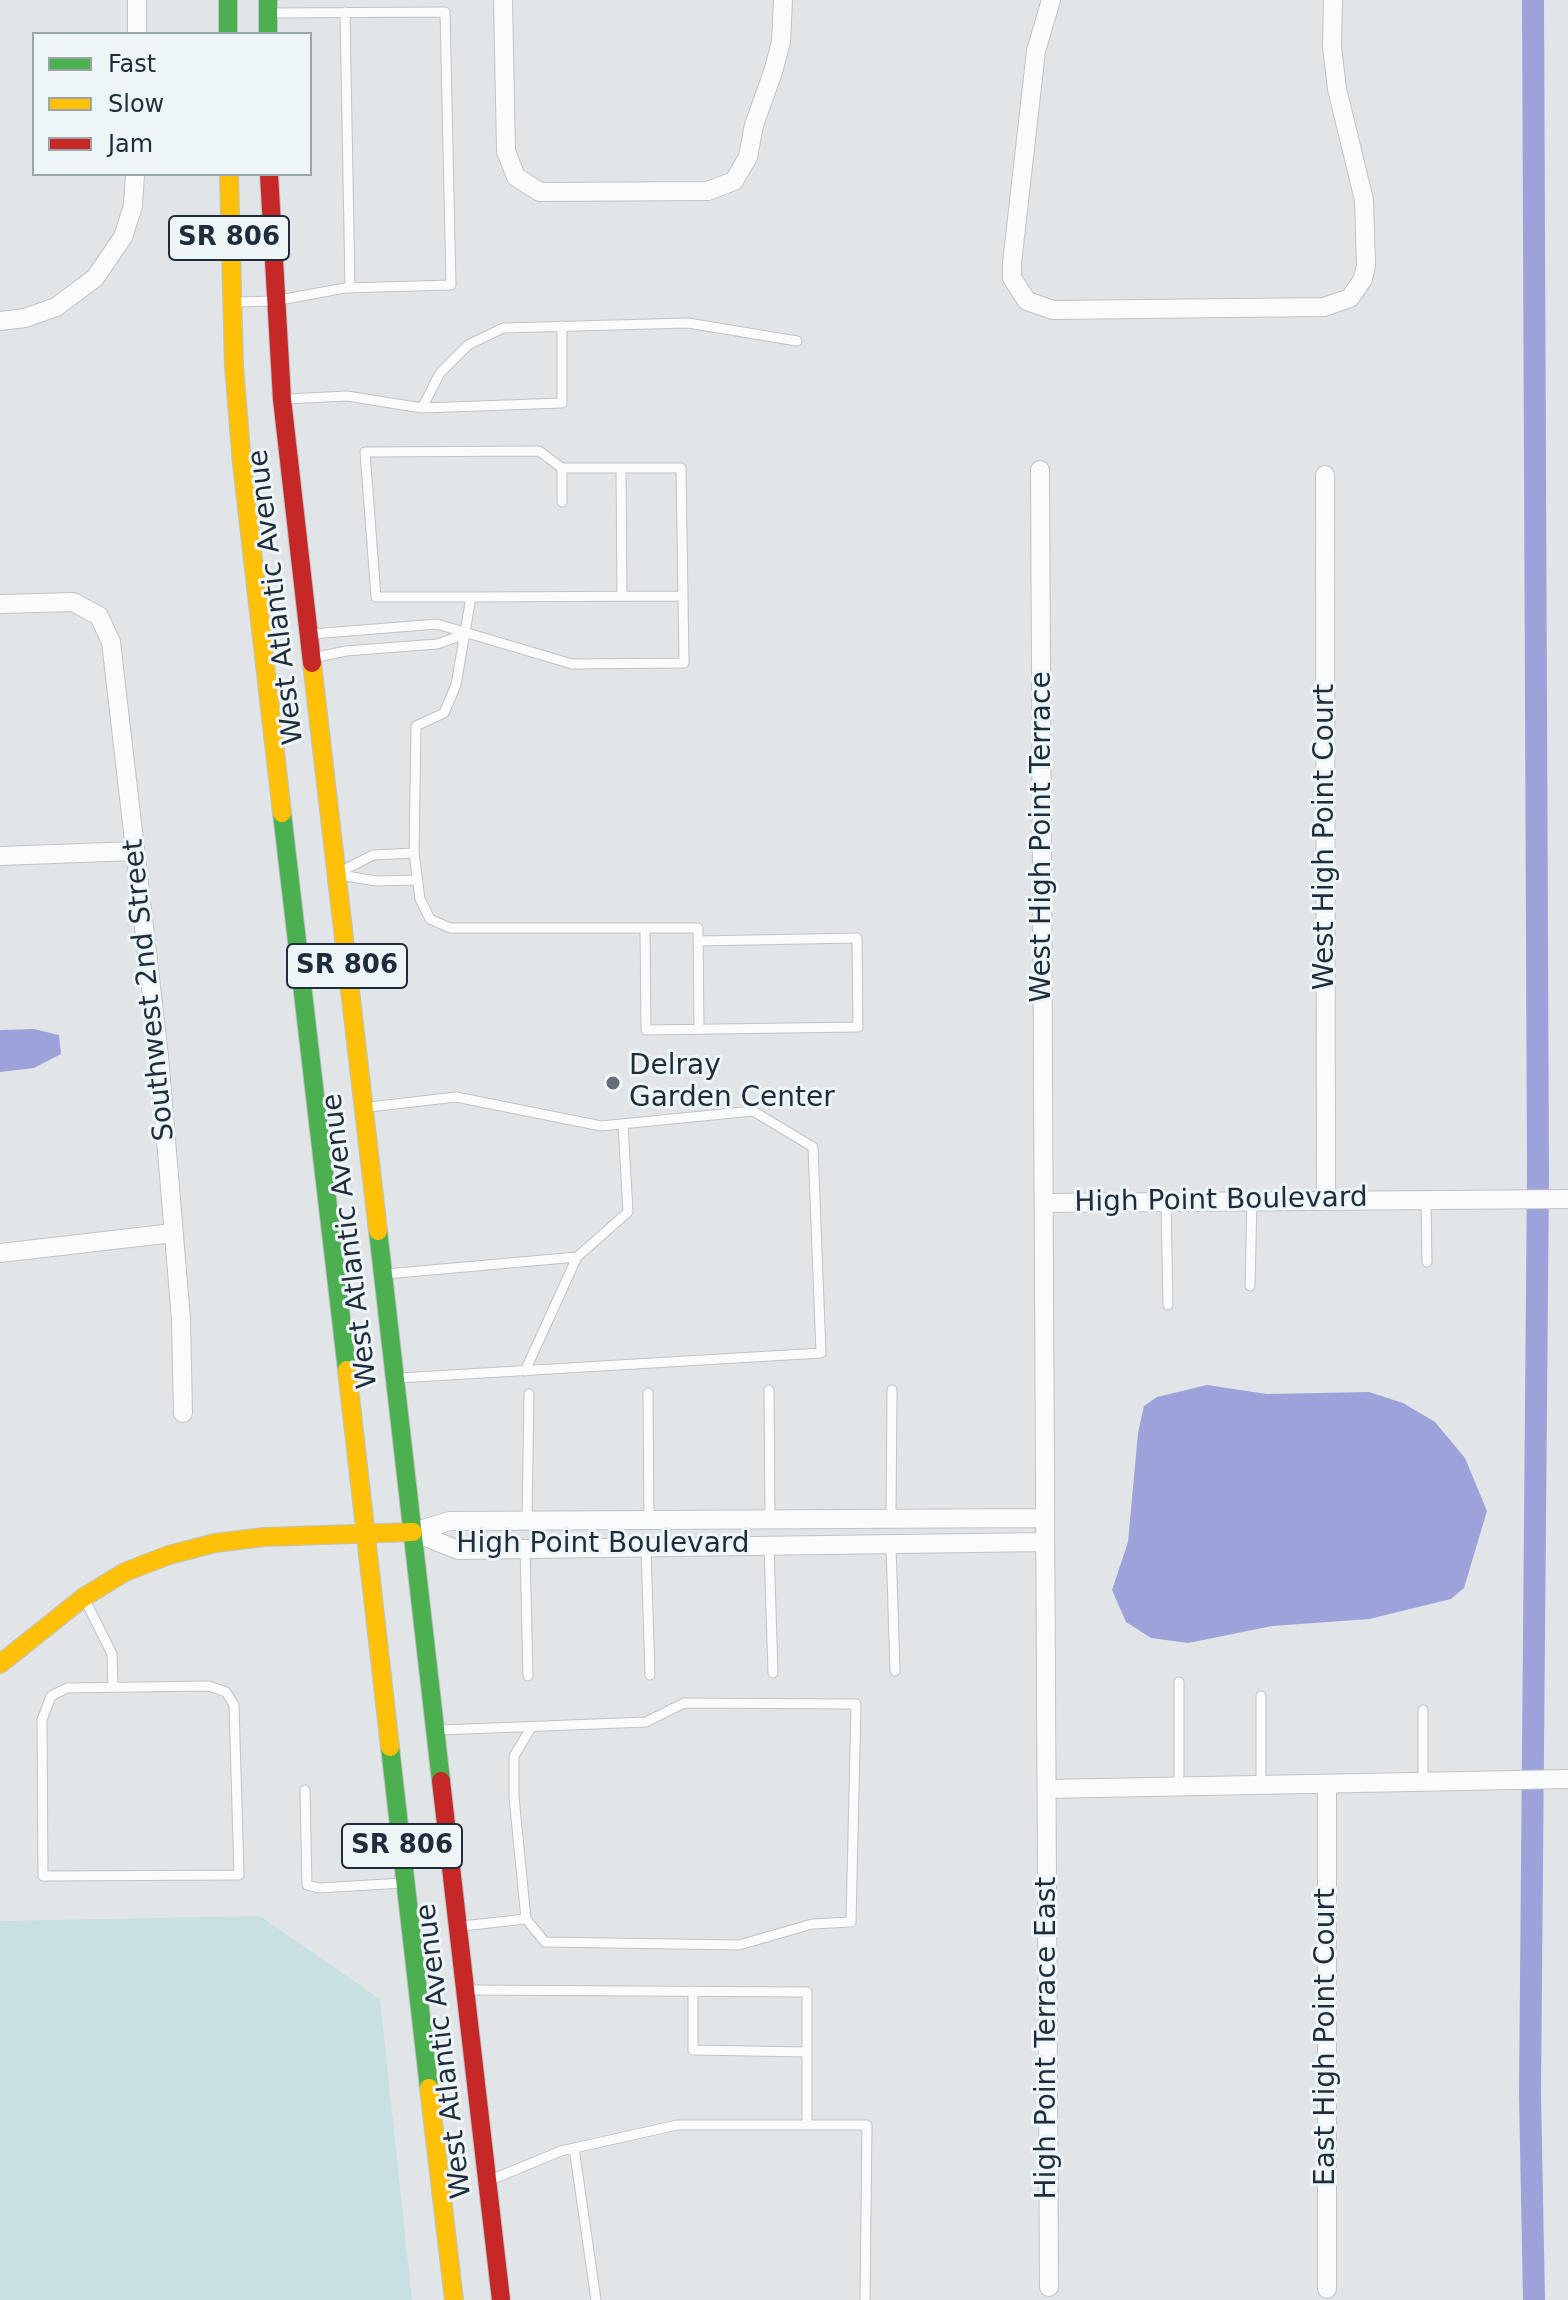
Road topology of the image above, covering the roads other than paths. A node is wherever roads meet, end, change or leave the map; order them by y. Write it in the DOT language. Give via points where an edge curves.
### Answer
graph roads {
  1 [pos="137,0"];
  2 [pos="228,0"];
  3 [pos="503,0"];
  4 [pos="783,0"];
  5 [pos="1051,0"];
  6 [pos="1333,0"];
  7 [pos="268,6"];
  8 [pos="345,12"];
  9 [pos="137,32"];
  10 [pos="228,32"];
  11 [pos="268,32"];
  12 [pos="135,176"];
  13 [pos="229,176"];
  14 [pos="269,176"];
  15 [pos="350,287"];
  16 [pos="274,301"];
  17 [pos="231,303"];
  18 [pos="0,321"];
  19 [pos="562,326"];
  20 [pos="797,341"];
  21 [pos="282,399"];
  22 [pos="422,408"];
  23 [pos="562,468"];
  24 [pos="621,468"];
  25 [pos="1040,470"];
  26 [pos="1325,475"];
  27 [pos="562,502"];
  28 [pos="622,596"];
  29 [pos="683,596"];
  30 [pos="471,597"];
  31 [pos="0,604"];
  32 [pos="309,634"];
  33 [pos="463,635"];
  34 [pos="312,658"];
  35 [pos="135,851"];
  36 [pos="414,853"];
  37 [pos="0,856"];
  38 [pos="313,876"];
  39 [pos="417,880"];
  40 [pos="645,928"];
  41 [pos="698,941"];
  42 [pos="699,1028"];
  43 [pos="364,1108"];
  44 [pos="623,1124"];
  45 [pos="1326,1199"];
  46 [pos="1563,1199"];
  47 [pos="1252,1200"];
  48 [pos="1426,1200"];
  49 [pos="1166,1202"];
  50 [pos="1045,1203"];
  51 [pos="173,1233"];
  52 [pos="0,1253"];
  53 [pos="577,1257"];
  54 [pos="1427,1262"];
  55 [pos="383,1275"];
  56 [pos="1250,1286"];
  57 [pos="1168,1305"];
  58 [pos="525,1371"];
  59 [pos="395,1378"];
  60 [pos="769,1390"];
  61 [pos="892,1390"];
  62 [pos="648,1393"];
  63 [pos="529,1394"];
  64 [pos="183,1413"];
  65 [pos="1045,1518"];
  66 [pos="770,1519"];
  67 [pos="891,1519"];
  68 [pos="527,1520"];
  69 [pos="649,1520"];
  70 [pos="413,1532"];
  71 [pos="366,1535"];
  72 [pos="1045,1542"];
  73 [pos="891,1545"];
  74 [pos="769,1546"];
  75 [pos="646,1548"];
  76 [pos="525,1549"];
  77 [pos="84,1597"];
  78 [pos="0,1664"];
  79 [pos="895,1671"];
  80 [pos="773,1673"];
  81 [pos="650,1675"];
  82 [pos="528,1676"];
  83 [pos="1179,1682"];
  84 [pos="113,1687"];
  85 [pos="1261,1696"];
  86 [pos="1423,1710"];
  87 [pos="531,1728"];
  88 [pos="436,1731"];
  89 [pos="1561,1780"];
  90 [pos="1423,1782"];
  91 [pos="1261,1786"];
  92 [pos="1327,1786"];
  93 [pos="1179,1787"];
  94 [pos="1047,1789"];
  95 [pos="305,1790"];
  96 [pos="406,1883"];
  97 [pos="526,1919"];
  98 [pos="458,1927"];
  99 [pos="466,1990"];
  100 [pos="693,1991"];
  101 [pos="807,2052"];
  102 [pos="807,2125"];
  103 [pos="574,2148"];
  104 [pos="488,2182"];
  105 [pos="1049,2287"];
  106 [pos="1327,2289"];
  107 [pos="454,2299"];
  108 [pos="501,2300"];
  109 [pos="596,2300"];
  110 [pos="865,2300"];
  1 -- 9 [label="street"];
  2 -- 10 [label="main road"];
  3 -- 4 [label="street" via="506,151 516,177 540,192 722,188 743,171 781,42"];
  5 -- 6 [label="street" via="1036,51 1012,278 1027,301 1053,310 1324,307 1350,298 1363,279 1364,200 1337,89"];
  7 -- 8 [label="lane"];
  7 -- 11 [label="main road"];
  8 -- 15 [label="lane"];
  8 -- 15 [label="lane" via="445,12 451,270 451,285"];
  12 -- 18 [label="street" via="126,229 95,278 56,307"];
  13 -- 17 [label="main road, West Atlantic Avenue / SR 806"];
  14 -- 16 [label="main road, West Atlantic Avenue / SR 806"];
  15 -- 16 [label="lane"];
  16 -- 17 [label="lane"];
  16 -- 21 [label="main road, West Atlantic Avenue / SR 806"];
  17 -- 38 [label="main road, West Atlantic Avenue / SR 806" via="242,464"];
  19 -- 20 [label="lane" via="688,323"];
  19 -- 22 [label="lane" via="503,328 468,345 440,373"];
  19 -- 22 [label="lane" via="562,403"];
  21 -- 22 [label="lane" via="347,396"];
  21 -- 32 [label="main road, West Atlantic Avenue / SR 806"];
  23 -- 24 [label="lane"];
  23 -- 27 [label="lane"];
  23 -- 30 [label="lane" via="539,451 365,452 376,597"];
  24 -- 28 [label="lane"];
  24 -- 29 [label="lane" via="681,468"];
  25 -- 50 [label="street, West High Point Terrace"];
  26 -- 45 [label="street, West High Point Court"];
  28 -- 29 [label="lane"];
  28 -- 30 [label="lane"];
  29 -- 33 [label="lane" via="684,663 572,664"];
  30 -- 33 [label="lane"];
  31 -- 35 [label="street, Southwest 2nd Street" via="87,607 107,628"];
  32 -- 33 [label="lane" via="437,624"];
  32 -- 34 [label="main road, West Atlantic Avenue / SR 806"];
  33 -- 34 [label="lane" via="437,644"];
  33 -- 36 [label="lane" via="456,685 444,713 416,726"];
  34 -- 38 [label="main road, West Atlantic Avenue / SR 806"];
  35 -- 37 [label="street"];
  35 -- 51 [label="street, Southwest 2nd Street"];
  36 -- 38 [label="lane" via="373,855"];
  36 -- 39 [label="lane"];
  38 -- 39 [label="lane"];
  38 -- 43 [label="main road, West Atlantic Avenue / SR 806"];
  38 -- 71 [label="main road, West Atlantic Avenue / SR 806"];
  39 -- 40 [label="lane" via="430,919 450,928"];
  40 -- 41 [label="lane" via="698,928"];
  40 -- 42 [label="lane" via="646,1030"];
  41 -- 42 [label="lane"];
  41 -- 42 [label="lane" via="857,938 858,1027"];
  43 -- 44 [label="lane" via="456,1097 601,1126"];
  43 -- 55 [label="main road, West Atlantic Avenue / SR 806"];
  44 -- 53 [label="lane" via="628,1212"];
  44 -- 58 [label="lane" via="753,1111 813,1147 821,1353"];
  45 -- 47 [label="street, High Point Boulevard"];
  45 -- 48 [label="street, High Point Boulevard"];
  46 -- 48 [label="street, High Point Boulevard"];
  47 -- 49 [label="street, High Point Boulevard"];
  47 -- 56 [label="lane"];
  48 -- 54 [label="lane"];
  49 -- 50 [label="street, High Point Boulevard"];
  49 -- 57 [label="lane"];
  50 -- 65 [label="street, High Point Boulevard"];
  51 -- 52 [label="street"];
  51 -- 64 [label="street, Southwest 2nd Street"];
  53 -- 55 [label="lane"];
  53 -- 58 [label="lane"];
  55 -- 59 [label="main road, West Atlantic Avenue / SR 806"];
  58 -- 59 [label="lane"];
  59 -- 70 [label="main road, West Atlantic Avenue / SR 806"];
  60 -- 66 [label="lane"];
  61 -- 67 [label="lane"];
  62 -- 69 [label="lane"];
  63 -- 68 [label="lane"];
  65 -- 67 [label="street, High Point Boulevard"];
  65 -- 72 [label="street, High Point Boulevard"];
  66 -- 67 [label="street, High Point Boulevard"];
  66 -- 69 [label="street, High Point Boulevard"];
  68 -- 69 [label="street, High Point Boulevard"];
  68 -- 70 [label="street, High Point Boulevard" via="450,1521"];
  70 -- 71 [label="main road"];
  70 -- 76 [label="street, High Point Boulevard" via="458,1550"];
  70 -- 88 [label="main road, West Atlantic Avenue / SR 806"];
  71 -- 77 [label="main road" via="215,1543 125,1572"];
  71 -- 96 [label="main road, West Atlantic Avenue / SR 806"];
  72 -- 73 [label="street, High Point Boulevard"];
  72 -- 94 [label="street, High Point Boulevard"];
  73 -- 74 [label="street, High Point Boulevard"];
  73 -- 79 [label="lane"];
  74 -- 75 [label="street, High Point Boulevard"];
  74 -- 80 [label="lane"];
  75 -- 76 [label="street, High Point Boulevard"];
  75 -- 81 [label="lane"];
  76 -- 82 [label="lane"];
  77 -- 78 [label="main road"];
  77 -- 84 [label="lane" via="112,1654"];
  83 -- 93 [label="lane"];
  84 -- 84 [label="lane" via="59,1691 42,1711 43,1876 239,1875 231,1698 209,1686"];
  85 -- 91 [label="lane"];
  86 -- 90 [label="lane"];
  87 -- 88 [label="lane"];
  87 -- 97 [label="lane" via="514,1756"];
  87 -- 97 [label="lane" via="646,1722 684,1703 856,1704 851,1922 812,1924 739,1945 545,1942"];
  88 -- 98 [label="main road, West Atlantic Avenue / SR 806"];
  89 -- 90 [label="street"];
  90 -- 92 [label="street"];
  91 -- 92 [label="street"];
  91 -- 93 [label="street"];
  92 -- 106 [label="street, East High Point Court"];
  93 -- 94 [label="street"];
  94 -- 105 [label="street, High Point Terrace East"];
  95 -- 96 [label="lane" via="307,1885"];
  96 -- 107 [label="main road, West Atlantic Avenue / SR 806"];
  97 -- 98 [label="lane"];
  98 -- 99 [label="main road, West Atlantic Avenue / SR 806"];
  99 -- 100 [label="lane"];
  99 -- 104 [label="main road, West Atlantic Avenue / SR 806"];
  100 -- 101 [label="lane" via="693,2050"];
  100 -- 101 [label="lane" via="807,1992"];
  101 -- 102 [label="lane"];
  102 -- 103 [label="lane" via="677,2125"];
  102 -- 110 [label="lane" via="867,2125"];
  103 -- 104 [label="lane"];
  103 -- 109 [label="lane"];
  104 -- 108 [label="main road, West Atlantic Avenue / SR 806"];
}
